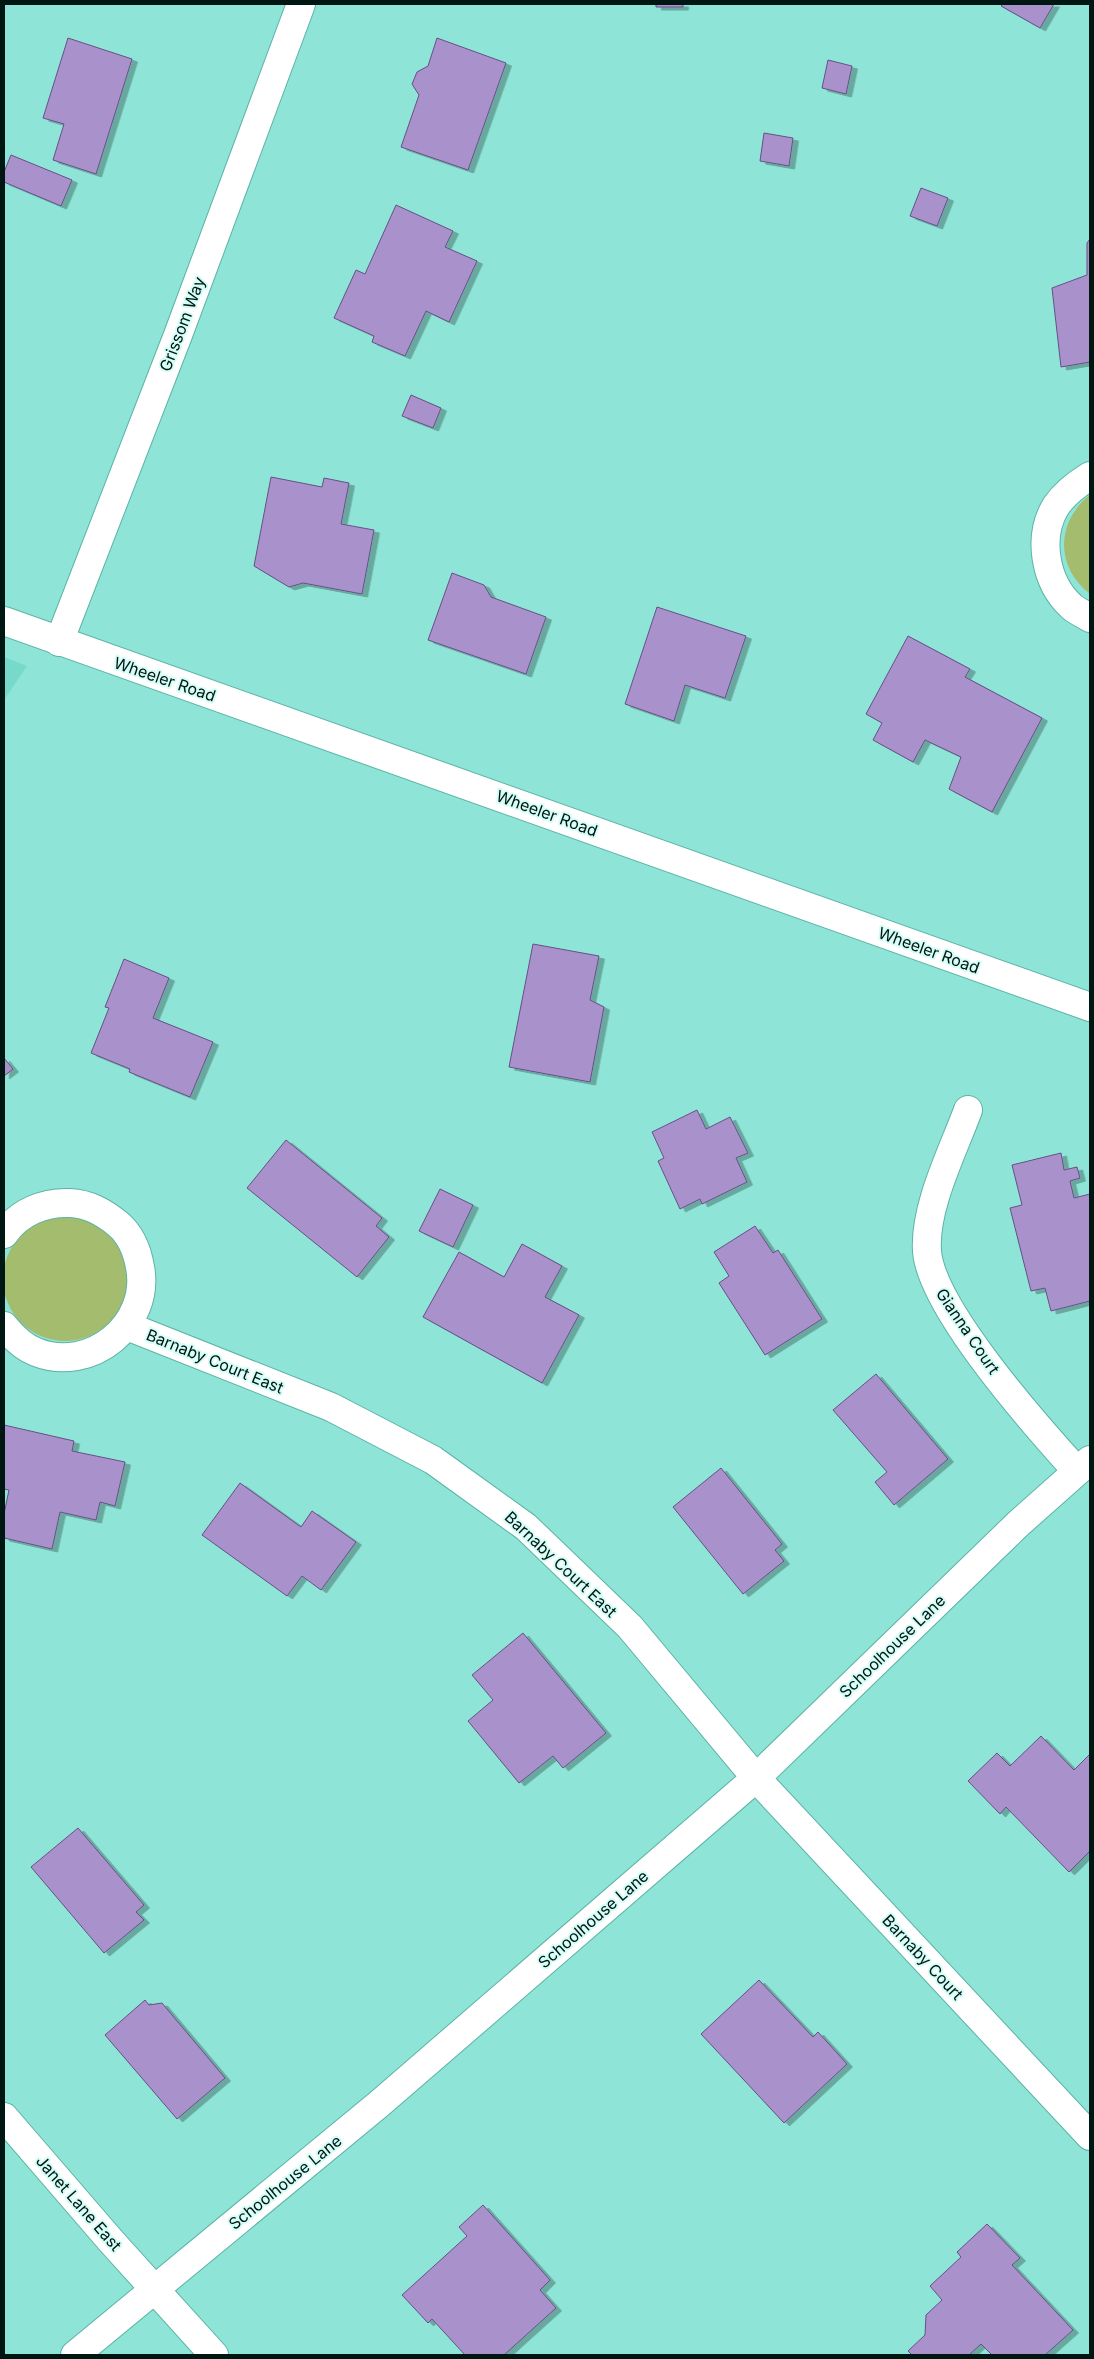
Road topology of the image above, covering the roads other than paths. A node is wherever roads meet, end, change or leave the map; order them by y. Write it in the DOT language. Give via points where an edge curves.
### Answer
graph roads {
  1 [pos="301,4"];
  2 [pos="1090,476"];
  3 [pos="1090,618"];
  4 [pos="4,621"];
  5 [pos="59,642"];
  6 [pos="1090,1007"];
  7 [pos="968,1110"];
  8 [pos="4,1234"];
  9 [pos="4,1326"];
  10 [pos="127,1326"];
  11 [pos="1084,1466"];
  12 [pos="756,1778"];
  13 [pos="4,2117"];
  14 [pos="1090,2136"];
  15 [pos="155,2289"];
  16 [pos="75,2355"];
  17 [pos="214,2355"];
  1 -- 5 [label="street, Grissom Way"];
  2 -- 3 [label="street" via="1072,487 1056,507 1047,532 1046,559 1054,584 1071,606"];
  4 -- 5 [label="street, Wheeler Road"];
  5 -- 6 [label="street, Wheeler Road"];
  7 -- 11 [label="street, Gianna Court" via="936,1197 928,1229 927,1252 932,1274 941,1295 1012,1394"];
  8 -- 10 [label="street, Barnaby Court East" via="10,1224 31,1210 56,1203 82,1204 105,1214 125,1230 138,1252 143,1278 139,1303"];
  9 -- 10 [label="street, Barnaby Court East" via="14,1339 36,1352 61,1358 86,1355 102,1348"];
  10 -- 12 [label="street, Barnaby Court East" via="331,1407 433,1460 526,1527 630,1627"];
  11 -- 12 [label="street, Schoolhouse Lane" via="1018,1524"];
  12 -- 14 [label="street, Barnaby Court"];
  12 -- 15 [label="street, Schoolhouse Lane" via="380,2104"];
  13 -- 15 [label="street, Janet Lane East"];
  15 -- 16 [label="street, Schoolhouse Lane"];
  15 -- 17 [label="street, Janet Lane East"];
}
